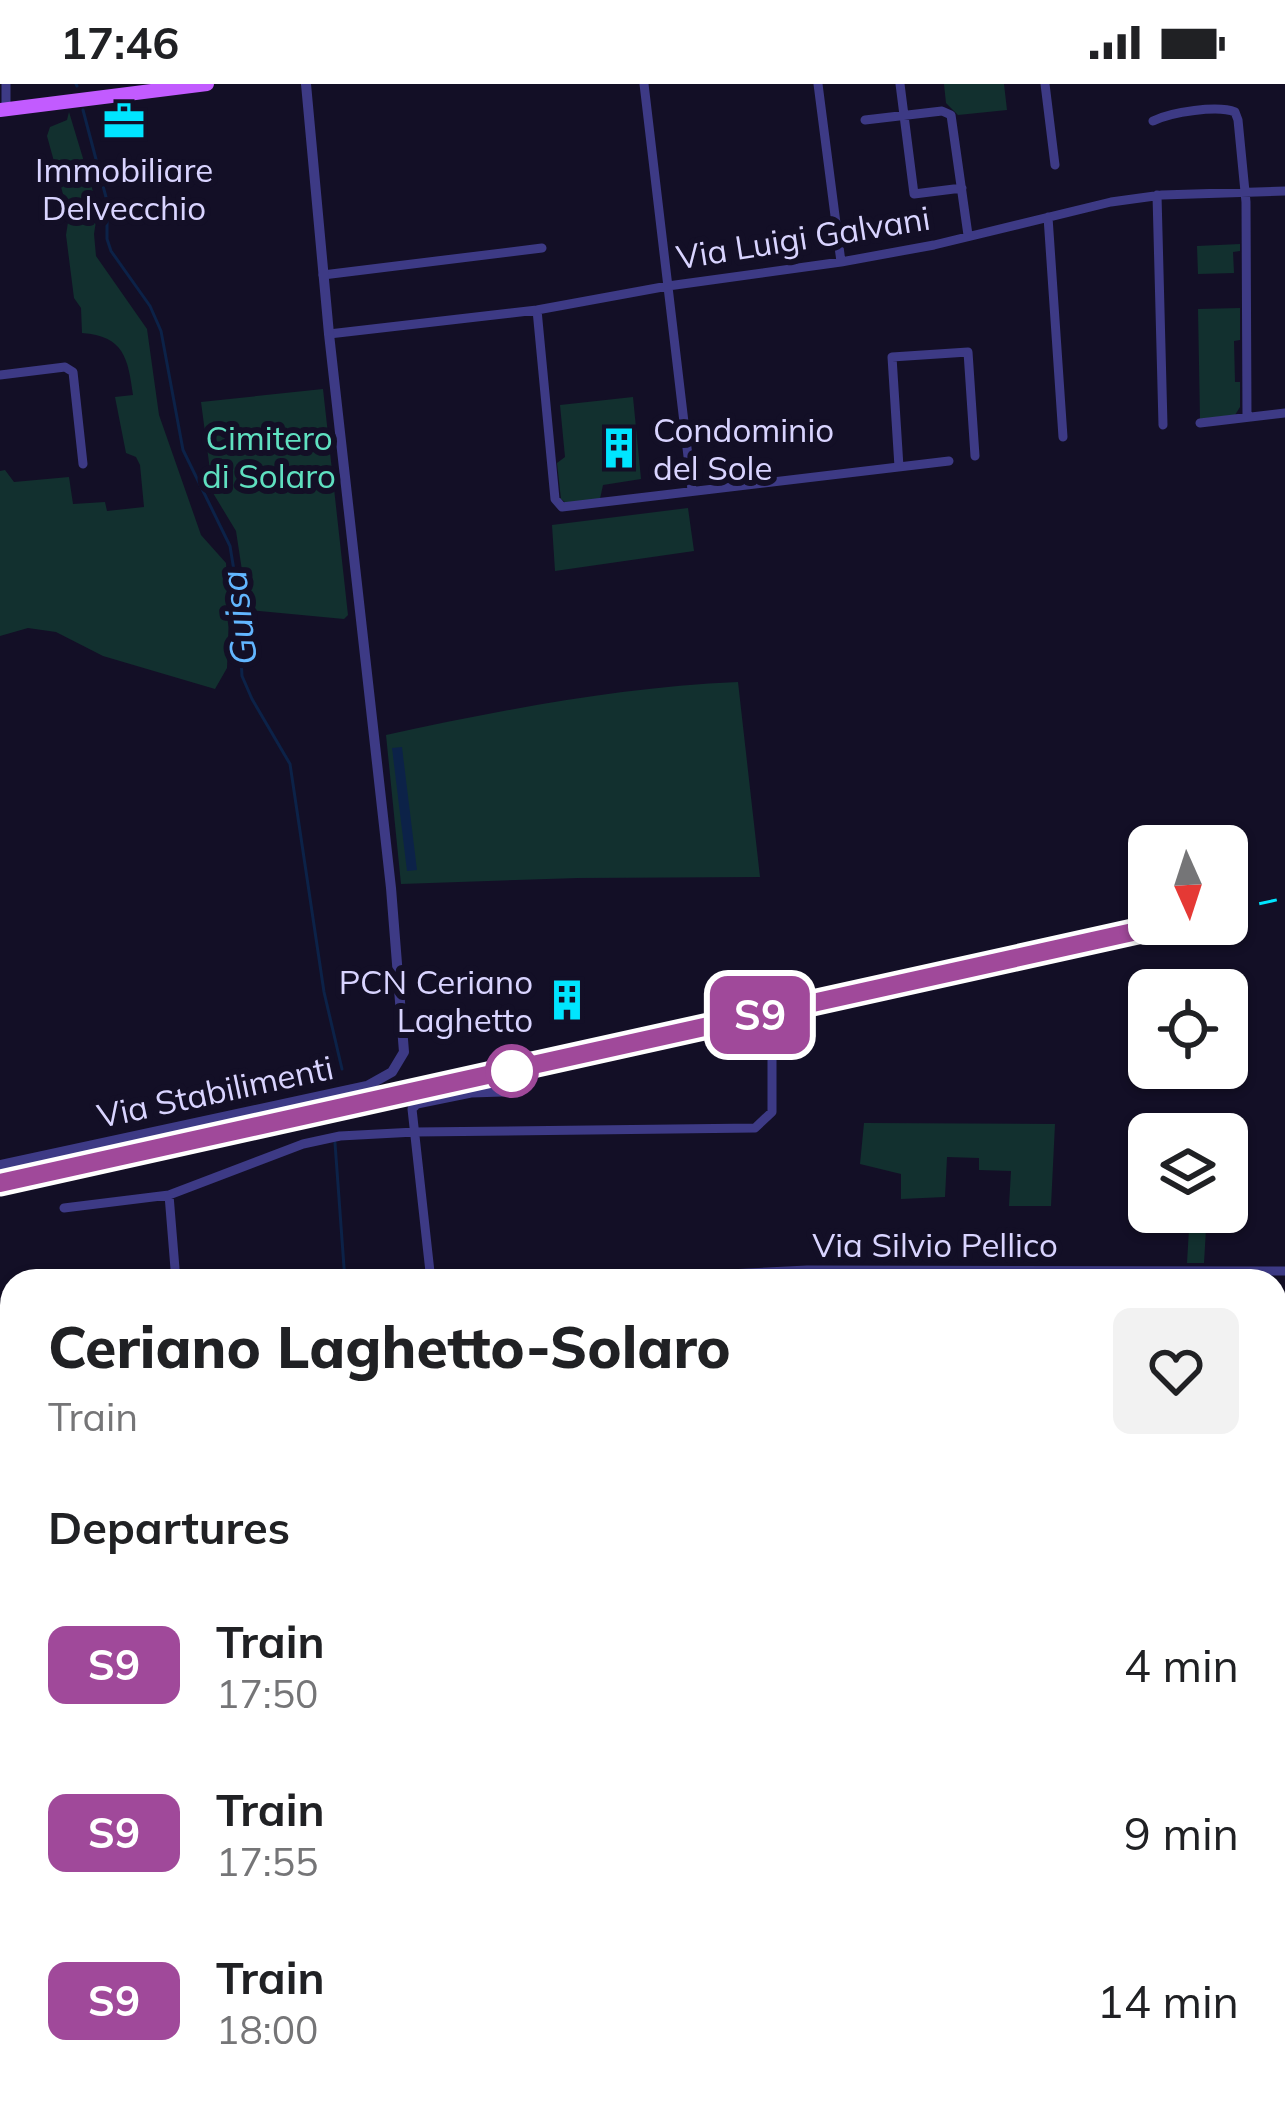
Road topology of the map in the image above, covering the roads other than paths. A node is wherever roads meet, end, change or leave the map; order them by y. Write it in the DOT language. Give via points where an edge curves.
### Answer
graph roads {
  1 [pos="6,84"];
  2 [pos="207,84"];
  3 [pos="306,84"];
  4 [pos="644,84"];
  5 [pos="818,84"];
  6 [pos="900,84"];
  7 [pos="1045,84"];
  8 [pos="126,89"];
  9 [pos="3,109"];
  10 [pos="904,116"];
  11 [pos="865,120"];
  12 [pos="1153,121"];
  13 [pos="1054,165"];
  14 [pos="962,188"];
  15 [pos="1245,190"];
  16 [pos="1285,191"];
  17 [pos="1157,196"];
  18 [pos="1048,217"];
  19 [pos="968,235"];
  20 [pos="542,248"];
  21 [pos="841,262"];
  22 [pos="323,275"];
  23 [pos="668,286"];
  24 [pos="537,310"];
  25 [pos="329,334"];
  26 [pos="0,375"];
  27 [pos="1285,412"];
  28 [pos="1247,417"];
  29 [pos="1200,423"];
  30 [pos="1163,425"];
  31 [pos="1063,437"];
  32 [pos="975,456"];
  33 [pos="950,461"];
  34 [pos="82,464"];
  35 [pos="899,467"];
  36 [pos="692,490"];
  37 [pos="772,1023"];
  38 [pos="503,1092"];
  39 [pos="415,1132"];
  40 [pos="0,1165"];
  41 [pos="169,1196"];
  42 [pos="64,1208"];
  43 [pos="175,1269"];
  44 [pos="430,1269"];
  1 -- 9 [label="street"];
  2 -- 8 [label="main road"];
  3 -- 22 [label="street"];
  4 -- 23 [label="street"];
  5 -- 21 [label="street"];
  6 -- 10 [label="street"];
  7 -- 13 [label="street"];
  8 -- 9 [label="main road"];
  10 -- 11 [label="street"];
  10 -- 14 [label="street" via="951,115"];
  10 -- 14 [label="street" via="914,194"];
  12 -- 15 [label="street" via="1231,109"];
  14 -- 19 [label="street"];
  15 -- 16 [label="street, Via Luigi Galvani"];
  15 -- 17 [label="street, Via Luigi Galvani"];
  15 -- 28 [label="street"];
  17 -- 18 [label="street, Via Luigi Galvani"];
  17 -- 30 [label="street"];
  18 -- 19 [label="street, Via Luigi Galvani"];
  18 -- 31 [label="street"];
  19 -- 21 [label="street, Via Luigi Galvani"];
  20 -- 22 [label="street"];
  21 -- 23 [label="street, Via Luigi Galvani"];
  22 -- 25 [label="street"];
  23 -- 24 [label="street, Via Luigi Galvani"];
  23 -- 36 [label="street"];
  24 -- 25 [label="street, Via Luigi Galvani"];
  24 -- 36 [label="street" via="559,506"];
  25 -- 40 [label="street, Via Stabilimenti" via="402,1059 378,1082"];
  26 -- 34 [label="street" via="73,372"];
  27 -- 28 [label="street"];
  28 -- 29 [label="street"];
  32 -- 35 [label="street" via="968,352 892,358"];
  33 -- 35 [label="street"];
  35 -- 36 [label="street"];
  37 -- 39 [label="street" via="772,1112 755,1128"];
  38 -- 39 [label="street" via="417,1104"];
  39 -- 41 [label="street" via="303,1144"];
  39 -- 44 [label="street"];
  41 -- 42 [label="street"];
  41 -- 43 [label="street"];
}
